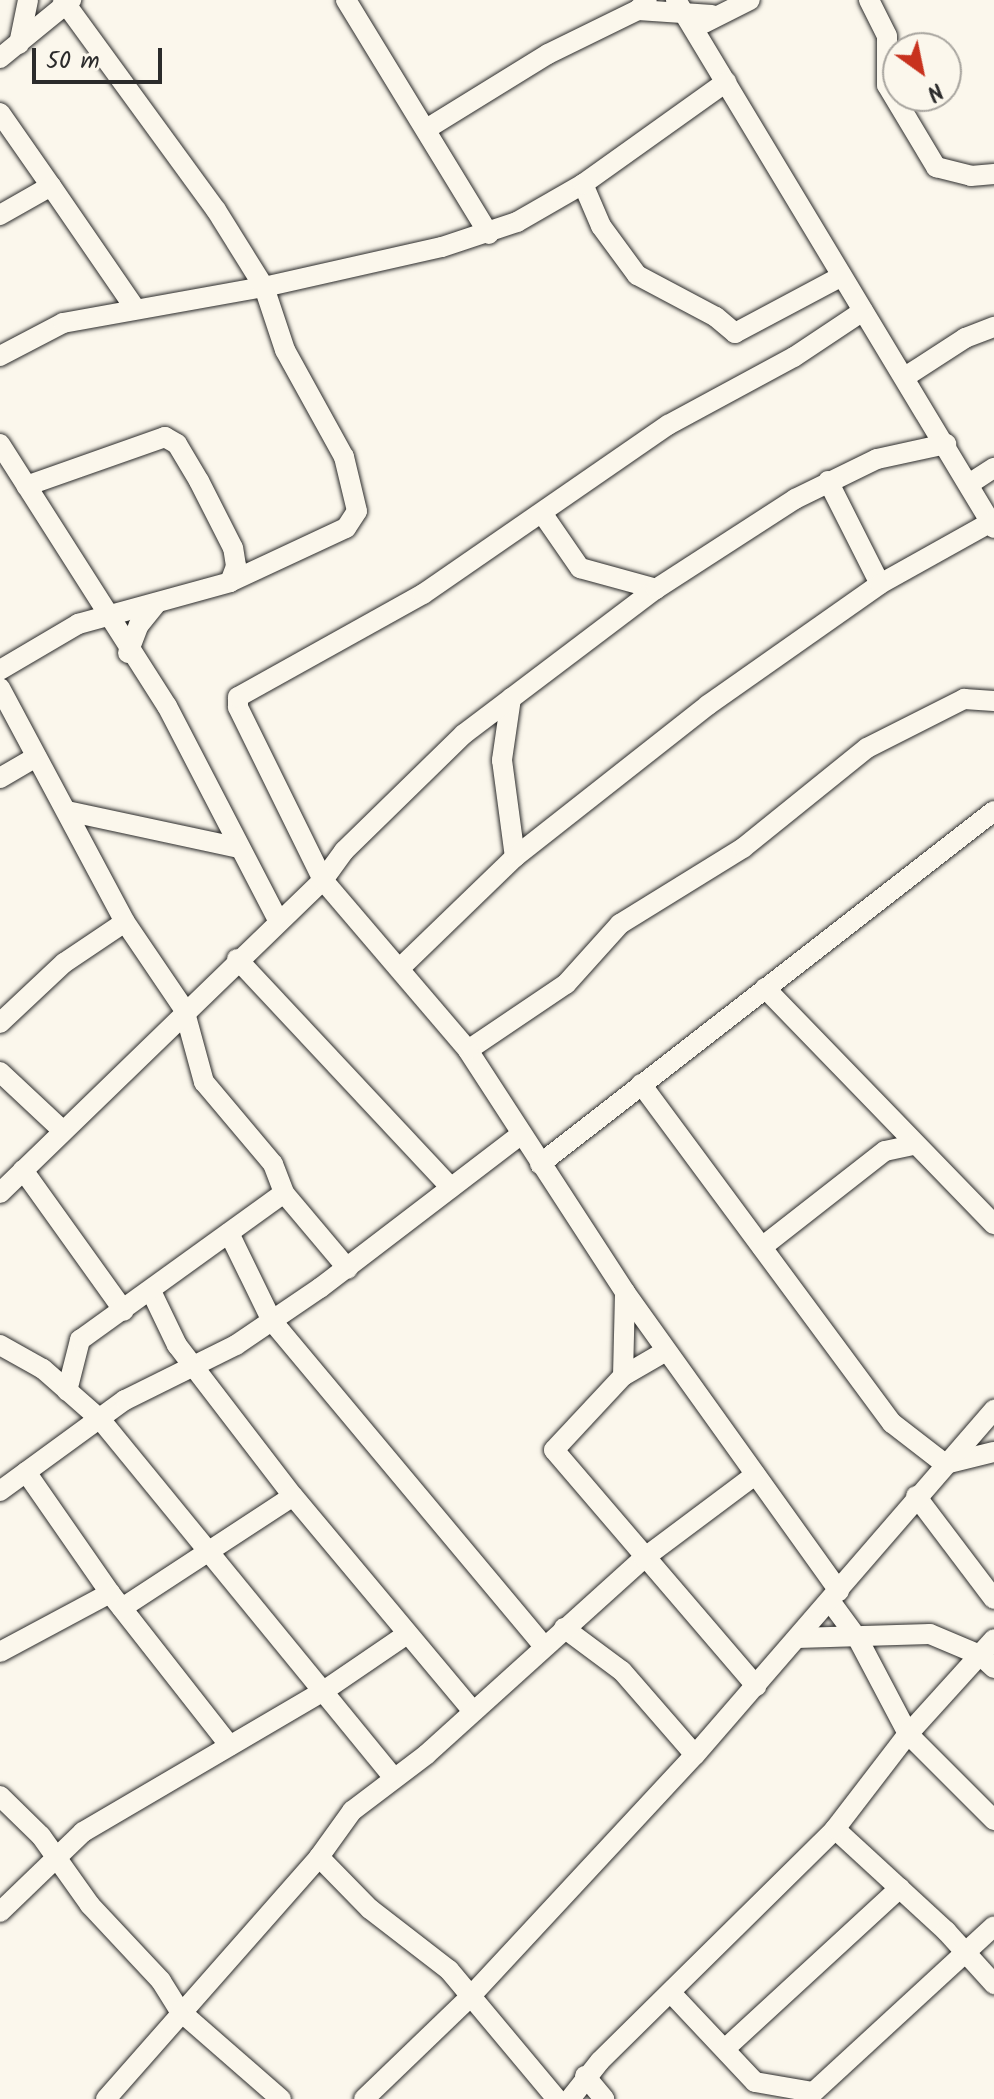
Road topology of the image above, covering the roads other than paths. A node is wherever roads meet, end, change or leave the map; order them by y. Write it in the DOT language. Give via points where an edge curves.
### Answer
graph roads {
  1 [pos="28,0"];
  2 [pos="346,0"];
  3 [pos="750,0"];
  4 [pos="869,0"];
  5 [pos="67,2"];
  6 [pos="643,5"];
  7 [pos="680,6"];
  8 [pos="712,15"];
  9 [pos="695,31"];
  10 [pos="19,44"];
  11 [pos="0,58"];
  12 [pos="726,82"];
  13 [pos="0,113"];
  14 [pos="428,128"];
  15 [pos="994,174"];
  16 [pos="583,184"];
  17 [pos="51,186"];
  18 [pos="0,215"];
  19 [pos="489,234"];
  20 [pos="842,276"];
  21 [pos="264,287"];
  22 [pos="135,308"];
  23 [pos="863,311"];
  24 [pos="994,327"];
  25 [pos="0,356"];
  26 [pos="905,377"];
  27 [pos="0,444"];
  28 [pos="946,444"];
  29 [pos="994,468"];
  30 [pos="828,481"];
  31 [pos="969,484"];
  32 [pos="26,486"];
  33 [pos="542,513"];
  34 [pos="992,525"];
  35 [pos="230,582"];
  36 [pos="880,584"];
  37 [pos="656,589"];
  38 [pos="155,605"];
  39 [pos="105,614"];
  40 [pos="128,653"];
  41 [pos="0,670"];
  42 [pos="0,688"];
  43 [pos="511,698"];
  44 [pos="994,701"];
  45 [pos="36,757"];
  46 [pos="0,778"];
  47 [pos="67,811"];
  48 [pos="994,811"];
  49 [pos="240,848"];
  50 [pos="515,857"];
  51 [pos="323,880"];
  52 [pos="278,920"];
  53 [pos="125,922"];
  54 [pos="237,959"];
  55 [pos="400,968"];
  56 [pos="765,988"];
  57 [pos="184,1009"];
  58 [pos="0,1023"];
  59 [pos="468,1050"];
  60 [pos="0,1072"];
  61 [pos="641,1084"];
  62 [pos="63,1131"];
  63 [pos="520,1135"];
  64 [pos="914,1145"];
  65 [pos="540,1164"];
  66 [pos="23,1170"];
  67 [pos="451,1188"];
  68 [pos="0,1193"];
  69 [pos="284,1193"];
  70 [pos="994,1224"];
  71 [pos="229,1233"];
  72 [pos="762,1247"];
  73 [pos="348,1269"];
  74 [pos="151,1291"];
  75 [pos="625,1292"];
  76 [pos="124,1311"];
  77 [pos="272,1321"];
  78 [pos="0,1345"];
  79 [pos="666,1351"];
  80 [pos="197,1364"];
  81 [pos="623,1376"];
  82 [pos="67,1391"];
  83 [pos="994,1410"];
  84 [pos="100,1419"];
  85 [pos="994,1452"];
  86 [pos="945,1464"];
  87 [pos="26,1472"];
  88 [pos="755,1475"];
  89 [pos="0,1491"];
  90 [pos="293,1496"];
  91 [pos="916,1496"];
  92 [pos="210,1555"];
  93 [pos="644,1558"];
  94 [pos="834,1596"];
  95 [pos="994,1599"];
  96 [pos="116,1601"];
  97 [pos="564,1628"];
  98 [pos="407,1634"];
  99 [pos="797,1638"];
  100 [pos="858,1639"];
  101 [pos="994,1639"];
  102 [pos="544,1646"];
  103 [pos="0,1652"];
  104 [pos="987,1662"];
  105 [pos="756,1686"];
  106 [pos="325,1690"];
  107 [pos="472,1710"];
  108 [pos="908,1734"];
  109 [pos="230,1746"];
  110 [pos="695,1755"];
  111 [pos="393,1777"];
  112 [pos="0,1796"];
  113 [pos="994,1820"];
  114 [pos="835,1829"];
  115 [pos="55,1853"];
  116 [pos="319,1857"];
  117 [pos="900,1888"];
  118 [pos="0,1912"];
  119 [pos="994,1926"];
  120 [pos="966,1951"];
  121 [pos="994,1984"];
  122 [pos="672,1994"];
  123 [pos="468,1999"];
  124 [pos="180,2011"];
  125 [pos="727,2047"];
  126 [pos="585,2076"];
  127 [pos="809,2095"];
  128 [pos="106,2099"];
  129 [pos="281,2099"];
  130 [pos="364,2099"];
  131 [pos="557,2099"];
  132 [pos="570,2099"];
  133 [pos="604,2099"];
  1 -- 10 [label="street"];
  2 -- 14 [label="street"];
  3 -- 8 [label="street"];
  4 -- 15 [label="street" via="887,36 887,85 936,167 971,176"];
  5 -- 10 [label="street"];
  5 -- 21 [label="street" via="216,210"];
  6 -- 7 [label="street"];
  6 -- 14 [label="street" via="548,54"];
  7 -- 8 [label="street"];
  7 -- 9 [label="street"];
  8 -- 9 [label="street"];
  9 -- 12 [label="street"];
  10 -- 11 [label="street"];
  12 -- 16 [label="street"];
  12 -- 20 [label="street"];
  13 -- 17 [label="street"];
  14 -- 19 [label="street"];
  16 -- 19 [label="street"];
  16 -- 20 [label="street" via="606,234 637,275 735,333"];
  17 -- 18 [label="street"];
  17 -- 22 [label="street"];
  19 -- 21 [label="street"];
  20 -- 23 [label="street"];
  21 -- 22 [label="street"];
  21 -- 35 [label="street" via="285,350 344,457 357,511 346,528"];
  22 -- 25 [label="street" via="63,323"];
  23 -- 26 [label="street"];
  23 -- 33 [label="street" via="794,357 668,425"];
  24 -- 26 [label="street" via="965,338"];
  26 -- 28 [label="street"];
  27 -- 32 [label="street"];
  28 -- 30 [label="street" via="877,459"];
  28 -- 31 [label="street"];
  29 -- 31 [label="street"];
  30 -- 36 [label="street"];
  30 -- 37 [label="street"];
  31 -- 34 [label="street"];
  32 -- 35 [label="street" via="165,437 177,444 233,548 236,566"];
  32 -- 39 [label="street"];
  33 -- 37 [label="street" via="580,568"];
  33 -- 51 [label="street" via="423,594 238,697 238,707"];
  34 -- 36 [label="street"];
  35 -- 38 [label="street"];
  36 -- 50 [label="street" via="708,705"];
  37 -- 43 [label="street"];
  38 -- 39 [label="street"];
  38 -- 40 [label="street" via="139,625"];
  39 -- 40 [label="street"];
  39 -- 41 [label="street"];
  40 -- 49 [label="street" via="175,720"];
  42 -- 45 [label="street"];
  43 -- 50 [label="street" via="502,760"];
  43 -- 51 [label="street" via="431,763"];
  44 -- 59 [label="street" via="964,699 867,748 743,848 620,924 566,984"];
  45 -- 46 [label="street"];
  45 -- 47 [label="street"];
  47 -- 49 [label="street"];
  47 -- 53 [label="street"];
  48 -- 56 [label="street"];
  49 -- 52 [label="street"];
  50 -- 55 [label="street"];
  51 -- 52 [label="street"];
  51 -- 55 [label="street"];
  52 -- 54 [label="street"];
  53 -- 57 [label="street"];
  53 -- 58 [label="street" via="64,963"];
  54 -- 57 [label="street"];
  54 -- 67 [label="street"];
  55 -- 59 [label="street"];
  56 -- 61 [label="street"];
  56 -- 64 [label="street"];
  57 -- 62 [label="street"];
  57 -- 69 [label="street" via="204,1082 273,1164"];
  59 -- 63 [label="street"];
  60 -- 62 [label="street"];
  61 -- 65 [label="street"];
  61 -- 72 [label="street"];
  62 -- 66 [label="street"];
  63 -- 65 [label="street"];
  63 -- 67 [label="street"];
  64 -- 70 [label="street"];
  64 -- 72 [label="street" via="885,1151"];
  65 -- 75 [label="street"];
  66 -- 68 [label="street"];
  66 -- 76 [label="street"];
  67 -- 73 [label="street"];
  69 -- 71 [label="street"];
  69 -- 73 [label="street"];
  71 -- 74 [label="street"];
  71 -- 77 [label="street"];
  72 -- 86 [label="street" via="873,1401 892,1423"];
  73 -- 77 [label="street"];
  74 -- 76 [label="street"];
  74 -- 80 [label="street" via="177,1345"];
  75 -- 79 [label="street"];
  75 -- 81 [label="street"];
  76 -- 82 [label="street" via="80,1340"];
  77 -- 80 [label="street"];
  77 -- 102 [label="street"];
  78 -- 82 [label="street" via="43,1369"];
  79 -- 81 [label="street"];
  79 -- 88 [label="street"];
  80 -- 84 [label="street" via="125,1400"];
  80 -- 90 [label="street"];
  81 -- 93 [label="street" via="554,1450"];
  82 -- 84 [label="street"];
  83 -- 86 [label="street"];
  84 -- 87 [label="street"];
  84 -- 92 [label="street"];
  85 -- 86 [label="street"];
  86 -- 91 [label="street"];
  87 -- 89 [label="street"];
  87 -- 96 [label="street"];
  88 -- 93 [label="street"];
  88 -- 94 [label="street"];
  90 -- 92 [label="street"];
  90 -- 98 [label="street"];
  91 -- 94 [label="street"];
  91 -- 95 [label="street"];
  92 -- 96 [label="street"];
  92 -- 106 [label="street"];
  93 -- 97 [label="street"];
  93 -- 105 [label="street"];
  94 -- 99 [label="street"];
  94 -- 100 [label="street"];
  96 -- 103 [label="street"];
  96 -- 109 [label="street"];
  97 -- 102 [label="street"];
  97 -- 110 [label="street" via="622,1671"];
  98 -- 106 [label="street"];
  98 -- 107 [label="street"];
  99 -- 100 [label="street"];
  99 -- 105 [label="street"];
  100 -- 104 [label="street" via="913,1631"];
  100 -- 108 [label="street"];
  101 -- 104 [label="street"];
  102 -- 107 [label="street"];
  104 -- 108 [label="street"];
  105 -- 110 [label="street"];
  106 -- 109 [label="street"];
  106 -- 111 [label="street"];
  107 -- 111 [label="street" via="427,1754"];
  108 -- 113 [label="street"];
  108 -- 114 [label="street"];
  109 -- 115 [label="street" via="151,1789"];
  110 -- 123 [label="street"];
  111 -- 116 [label="street" via="352,1811"];
  112 -- 115 [label="street"];
  114 -- 117 [label="street"];
  114 -- 122 [label="street"];
  115 -- 118 [label="street"];
  115 -- 124 [label="street" via="90,1905 161,1981"];
  116 -- 123 [label="street" via="370,1909 449,1970"];
  116 -- 124 [label="street"];
  117 -- 120 [label="street"];
  117 -- 125 [label="street"];
  119 -- 120 [label="street"];
  120 -- 121 [label="street"];
  120 -- 127 [label="street"];
  122 -- 125 [label="street"];
  122 -- 126 [label="street"];
  123 -- 130 [label="street"];
  123 -- 131 [label="street"];
  124 -- 128 [label="street"];
  124 -- 129 [label="street"];
  125 -- 127 [label="street" via="763,2087"];
  126 -- 132 [label="street"];
  126 -- 133 [label="street"];
}
